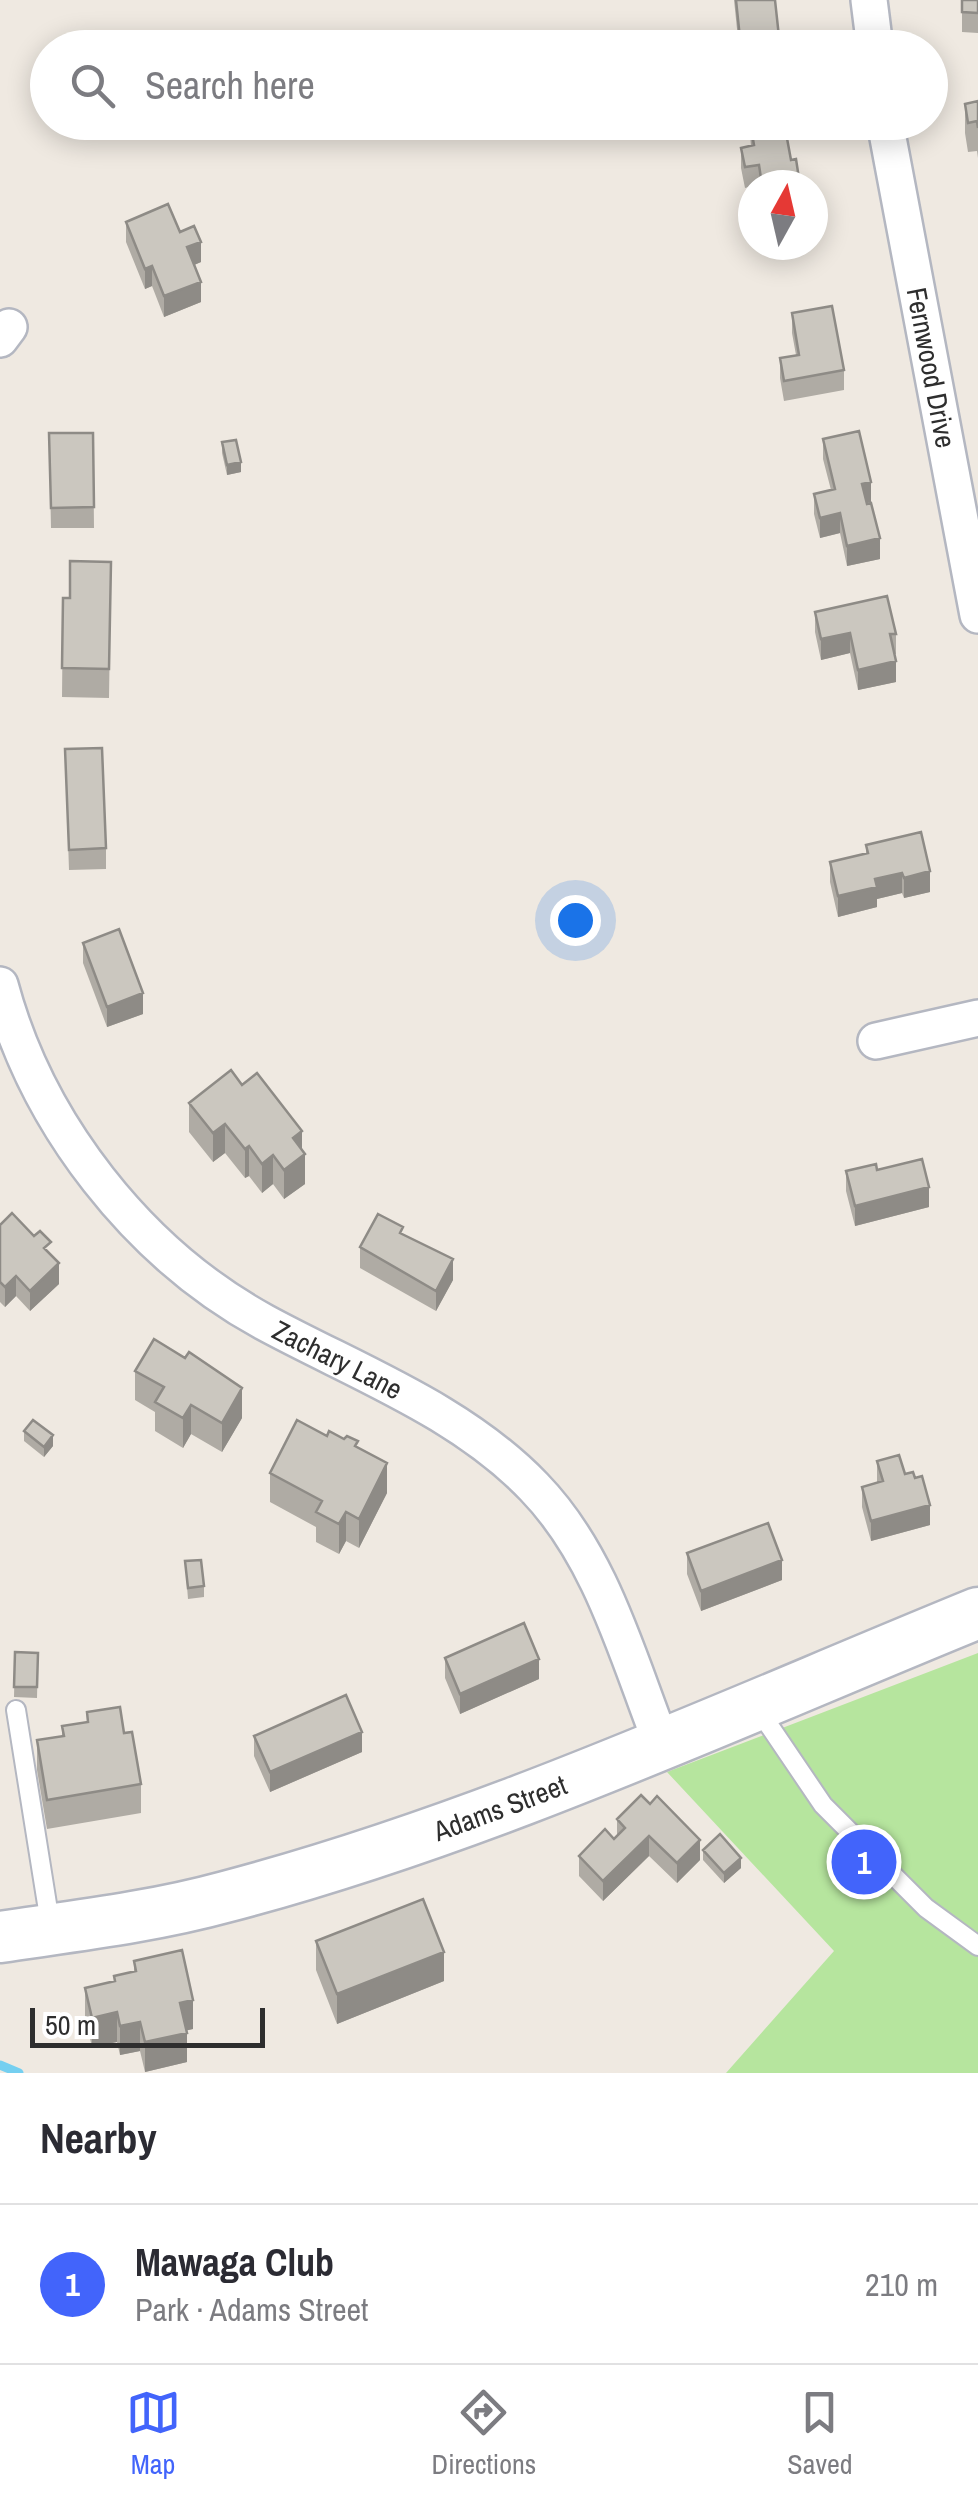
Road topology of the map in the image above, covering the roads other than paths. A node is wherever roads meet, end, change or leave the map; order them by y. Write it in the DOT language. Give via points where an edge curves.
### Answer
graph roads {
  1 [pos="870,0"];
  2 [pos="872,30"];
  3 [pos="889,140"];
  4 [pos="965,478"];
  5 [pos="978,614"];
  6 [pos="0,985"];
  7 [pos="978,1018"];
  8 [pos="876,1041"];
  9 [pos="978,1613"];
  10 [pos="755,1704"];
  11 [pos="16,1710"];
  12 [pos="661,1742"];
  13 [pos="51,1929"];
  14 [pos="0,1937"];
  15 [pos="978,1946"];
  1 -- 2 [label="street"];
  3 -- 4 [label="street, Fernwood Drive"];
  4 -- 5 [label="street, Fernwood Drive"];
  6 -- 12 [label="street, Zachary Lane" via="24,1057 58,1120 95,1176 143,1229 200,1280 260,1320 481,1442 554,1508 589,1562"];
  7 -- 8 [label="street"];
  9 -- 10 [label="street, Adams Street"];
  10 -- 12 [label="street, Adams Street"];
  10 -- 15 [label="lane" via="823,1805 926,1908"];
  11 -- 13 [label="lane"];
  12 -- 13 [label="street, Adams Street" via="350,1861 220,1898"];
  13 -- 14 [label="street, Adams Street"];
}
